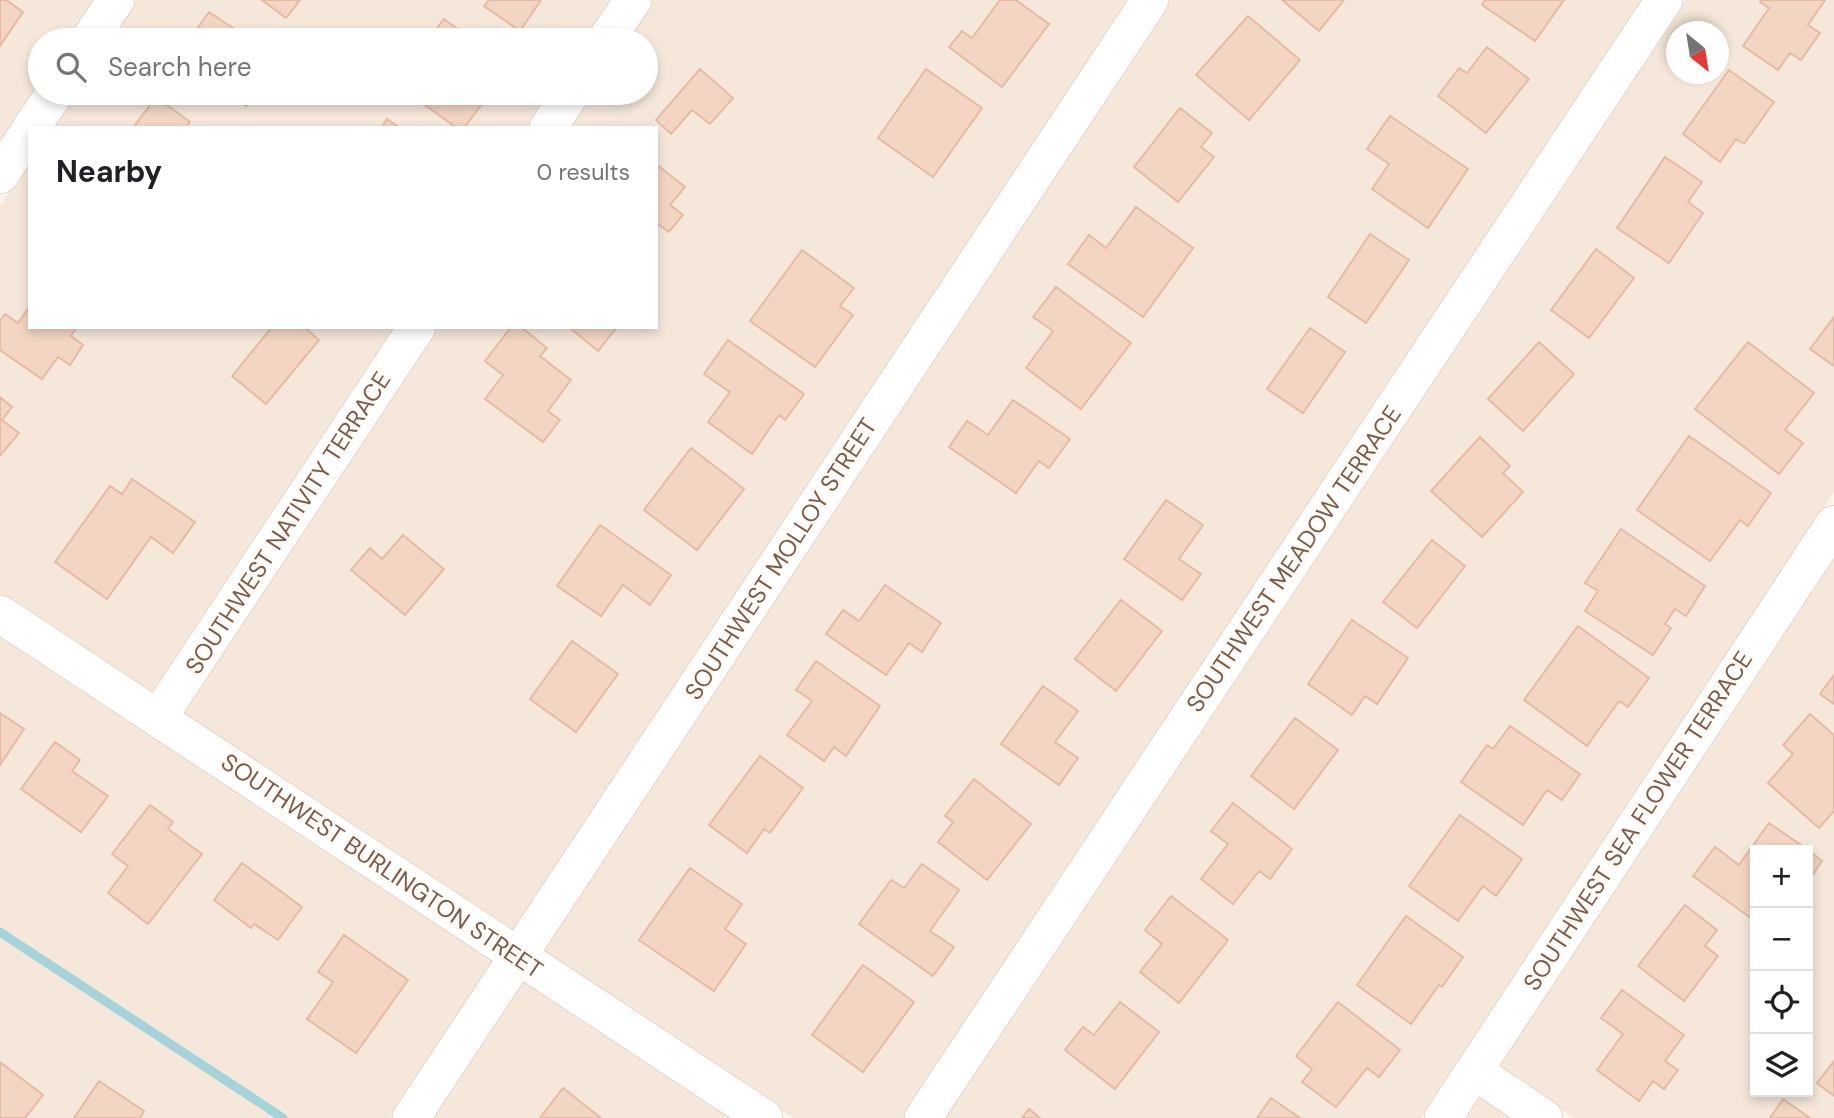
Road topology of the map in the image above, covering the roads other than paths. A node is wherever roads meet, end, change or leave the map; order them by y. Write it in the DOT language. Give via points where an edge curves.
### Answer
graph roads {
  1 [pos="116,0"];
  2 [pos="633,0"];
  3 [pos="1150,0"];
  4 [pos="1664,0"];
  5 [pos="97,28"];
  6 [pos="614,28"];
  7 [pos="47,105"];
  8 [pos="563,105"];
  9 [pos="33,126"];
  10 [pos="549,126"];
  11 [pos="28,133"];
  12 [pos="0,175"];
  13 [pos="415,329"];
  14 [pos="1834,524"];
  15 [pos="0,614"];
  16 [pos="159,718"];
  17 [pos="519,957"];
  18 [pos="1474,1071"];
  19 [pos="411,1118"];
  20 [pos="764,1118"];
  21 [pos="923,1118"];
  22 [pos="1443,1118"];
  23 [pos="1544,1118"];
  1 -- 5 [label="street"];
  2 -- 6 [label="street"];
  3 -- 17 [label="street, SOUTHWEST MOLLOY STREET"];
  4 -- 21 [label="street, SOUTHWEST MEADOW TERRACE"];
  7 -- 9 [label="street"];
  8 -- 10 [label="street"];
  11 -- 12 [label="street"];
  13 -- 16 [label="street, SOUTHWEST NATIVITY TERRACE"];
  14 -- 18 [label="street, SOUTHWEST SEA FLOWER TERRACE"];
  15 -- 16 [label="street, SOUTHWEST BURLINGTON STREET"];
  16 -- 17 [label="street, SOUTHWEST BURLINGTON STREET"];
  17 -- 19 [label="street, SOUTHWEST MOLLOY STREET"];
  17 -- 20 [label="street, SOUTHWEST BURLINGTON STREET"];
  18 -- 22 [label="street, SOUTHWEST SEA FLOWER TERRACE"];
  18 -- 23 [label="street"];
}
